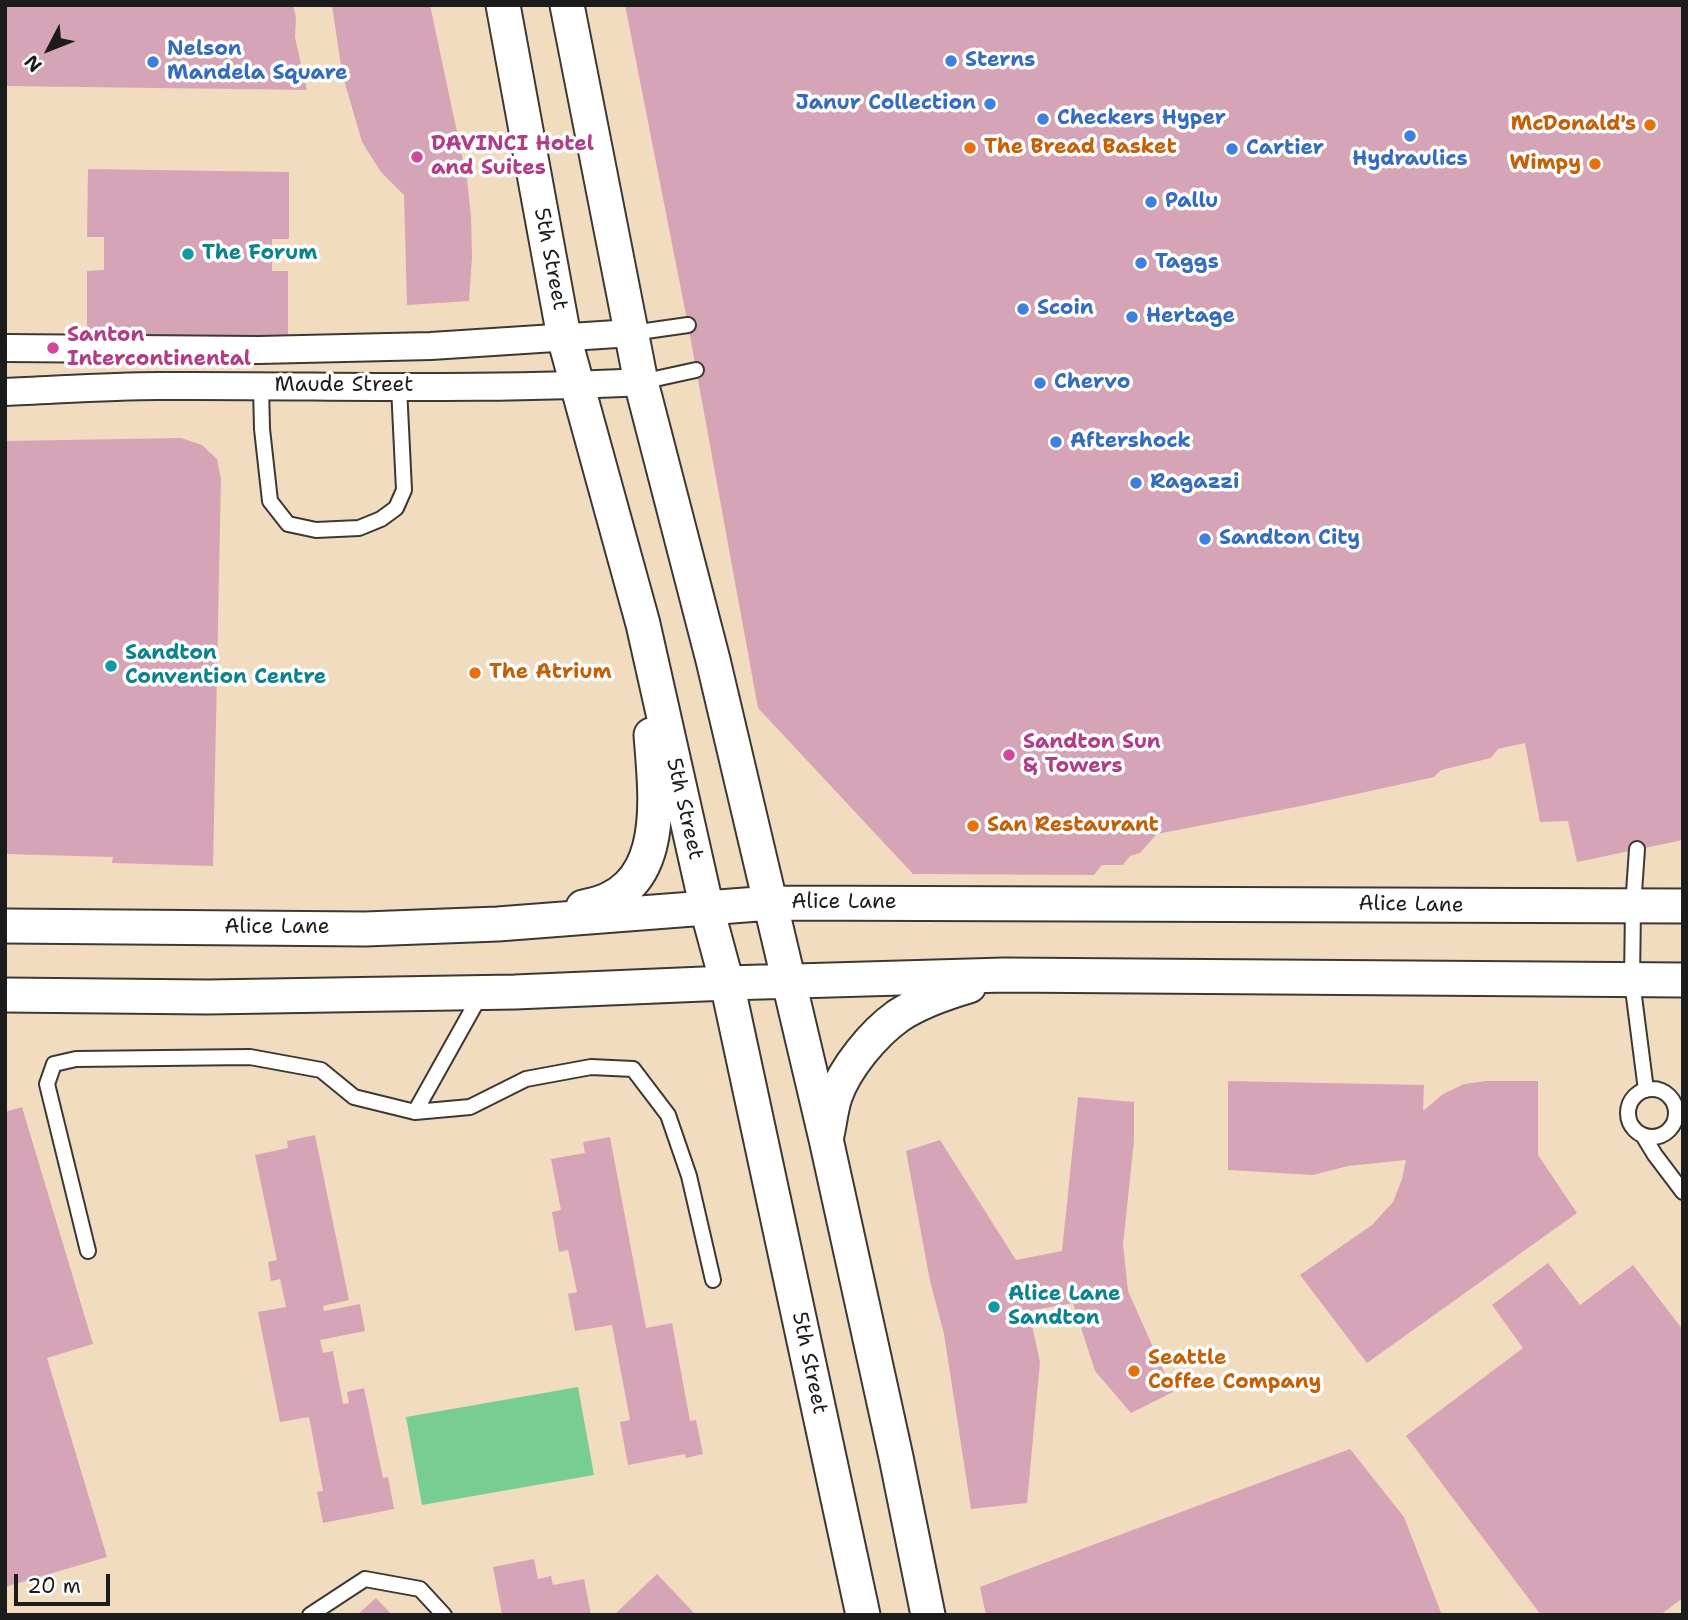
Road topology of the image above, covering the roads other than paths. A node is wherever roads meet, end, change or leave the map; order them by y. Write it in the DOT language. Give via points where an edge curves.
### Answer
graph roads {
  1 [pos="502,5"];
  2 [pos="567,5"];
  3 [pos="688,325"];
  4 [pos="632,332"];
  5 [pos="564,337"];
  6 [pos="5,348"];
  7 [pos="696,370"];
  8 [pos="641,382"];
  9 [pos="261,386"];
  10 [pos="578,386"];
  11 [pos="399,387"];
  12 [pos="5,392"];
  13 [pos="643,624"];
  14 [pos="1637,849"];
  15 [pos="771,902"];
  16 [pos="1683,906"];
  17 [pos="1633,907"];
  18 [pos="707,909"];
  19 [pos="498,924"];
  20 [pos="5,926"];
  21 [pos="1004,975"];
  22 [pos="1683,980"];
  23 [pos="1632,981"];
  24 [pos="789,982"];
  25 [pos="727,983"];
  26 [pos="482,992"];
  27 [pos="5,995"];
  28 [pos="1646,1090"];
  29 [pos="415,1112"];
  30 [pos="1680,1123"];
  31 [pos="1644,1137"];
  32 [pos="826,1139"];
  33 [pos="1683,1192"];
  34 [pos="88,1251"];
  35 [pos="713,1280"];
  36 [pos="310,1615"];
  37 [pos="444,1615"];
  38 [pos="863,1615"];
  39 [pos="928,1615"];
  1 -- 5 [label="street, 5th Street"];
  2 -- 4 [label="street"];
  3 -- 4 [label="lane"];
  4 -- 5 [label="street, Maude Street"];
  4 -- 8 [label="street"];
  5 -- 6 [label="street, Maude Street" via="258,350"];
  5 -- 10 [label="street, 5th Street"];
  7 -- 8 [label="lane"];
  8 -- 10 [label="street, Maude Street"];
  8 -- 15 [label="street"];
  9 -- 11 [label="street, Maude Street"];
  9 -- 11 [label="lane" via="270,501 288,524 316,530 359,528 396,508 404,490"];
  9 -- 12 [label="street, Maude Street"];
  10 -- 11 [label="street, Maude Street"];
  10 -- 13 [label="street, 5th Street"];
  13 -- 18 [label="street, 5th Street"];
  13 -- 19 [label="street" via="654,802 644,863 614,898"];
  14 -- 17 [label="lane"];
  15 -- 17 [label="street, Alice Lane"];
  15 -- 18 [label="street, Alice Lane"];
  15 -- 24 [label="street"];
  16 -- 17 [label="street, Alice Lane"];
  17 -- 23 [label="lane"];
  18 -- 19 [label="street, Alice Lane"];
  18 -- 25 [label="street, 5th Street"];
  19 -- 20 [label="street, Alice Lane" via="365,929"];
  21 -- 23 [label="street"];
  21 -- 24 [label="street"];
  21 -- 32 [label="street" via="941,994 899,1016 872,1040 835,1096"];
  22 -- 23 [label="street"];
  23 -- 28 [label="lane"];
  24 -- 25 [label="street"];
  24 -- 32 [label="street"];
  25 -- 26 [label="street"];
  25 -- 38 [label="street, 5th Street"];
  26 -- 27 [label="street"];
  26 -- 29 [label="lane"];
  28 -- 30 [label="lane" via="1670,1096"];
  28 -- 31 [label="lane" via="1633,1098 1628,1112 1632,1127"];
  29 -- 34 [label="lane" via="354,1097 321,1070 250,1057 76,1059 54,1064 47,1084"];
  29 -- 35 [label="lane" via="470,1107 526,1079 590,1067 633,1069 668,1115 689,1176"];
  30 -- 31 [label="lane" via="1660,1137"];
  31 -- 33 [label="lane"];
  32 -- 39 [label="street"];
  36 -- 37 [label="lane" via="365,1579 420,1590"];
}
